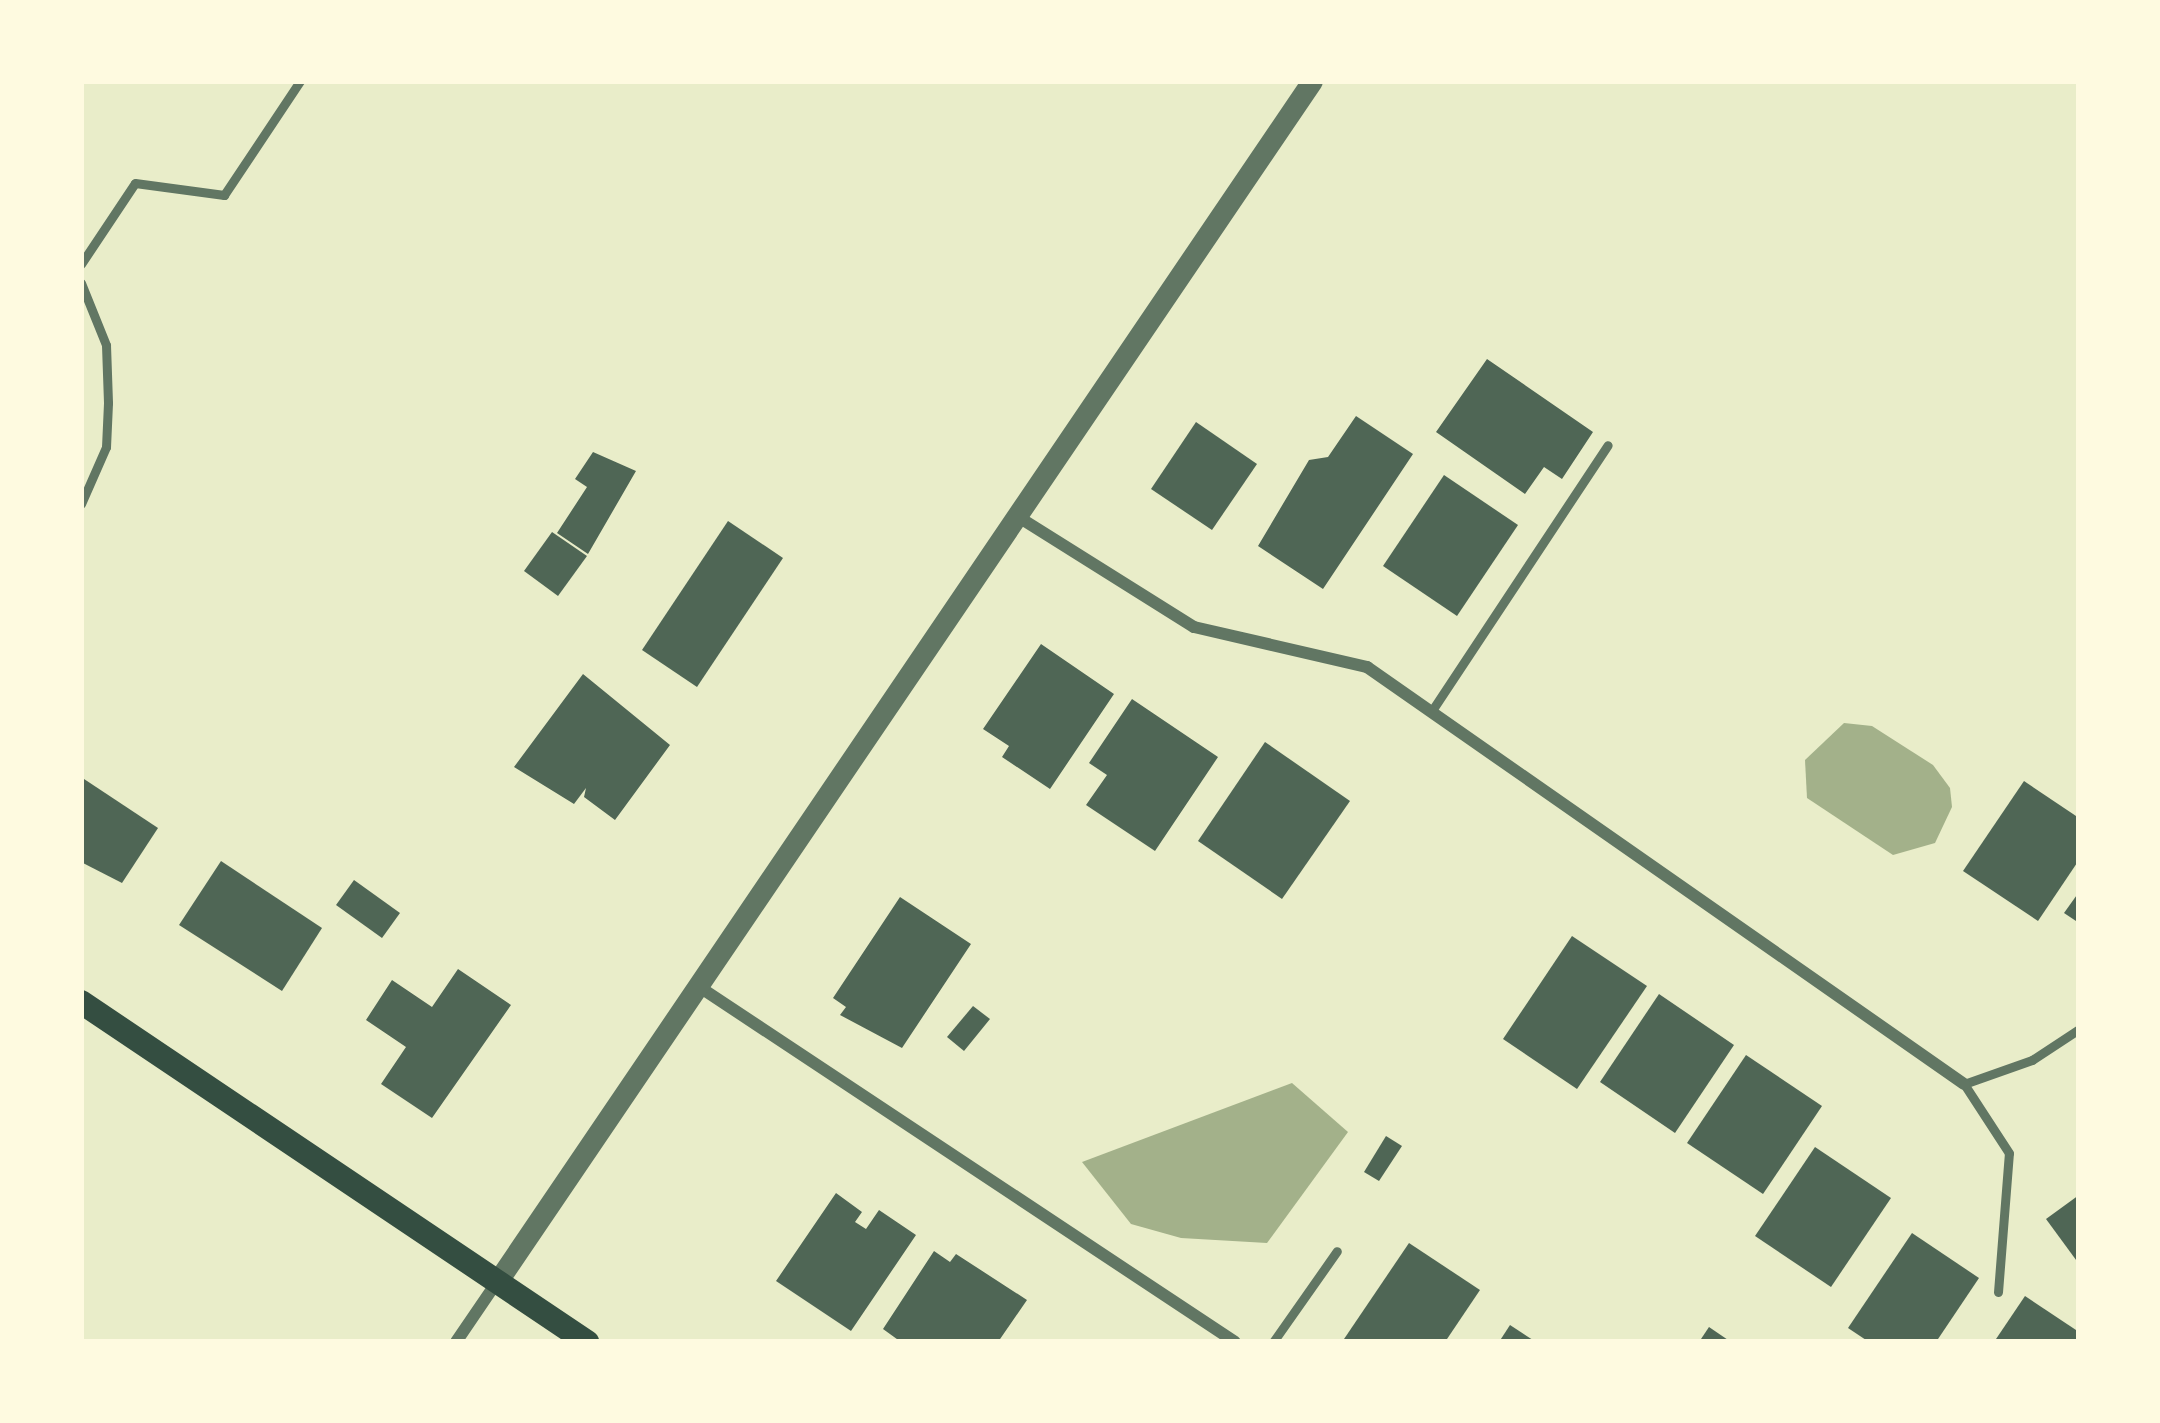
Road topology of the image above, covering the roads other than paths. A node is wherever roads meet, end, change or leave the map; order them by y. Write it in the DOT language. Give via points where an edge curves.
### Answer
graph roads {
  1 [pos="300,81"];
  2 [pos="1312,81"];
  3 [pos="81,264"];
  4 [pos="81,283"];
  5 [pos="1608,445"];
  6 [pos="81,504"];
  7 [pos="1017,516"];
  8 [pos="1431,712"];
  9 [pos="698,986"];
  10 [pos="81,1002"];
  11 [pos="2079,1029"];
  12 [pos="1964,1084"];
  13 [pos="1337,1251"];
  14 [pos="497,1282"];
  15 [pos="1997,1292"];
  16 [pos="456,1342"];
  17 [pos="587,1342"];
  18 [pos="1235,1342"];
  19 [pos="1273,1342"];
  1 -- 3 [label="lane" via="224,195 135,183"];
  2 -- 7 [label="street"];
  4 -- 6 [label="lane" via="106,345 108,403 106,447"];
  5 -- 8 [label="lane"];
  7 -- 8 [label="street" via="1193,627 1367,667"];
  7 -- 9 [label="street"];
  8 -- 12 [label="street"];
  9 -- 14 [label="street"];
  9 -- 18 [label="street"];
  10 -- 14 [label="main road"];
  11 -- 12 [label="lane" via="2032,1060"];
  12 -- 15 [label="lane" via="2008,1153"];
  13 -- 19 [label="lane"];
  14 -- 16 [label="street"];
  14 -- 17 [label="main road"];
}
